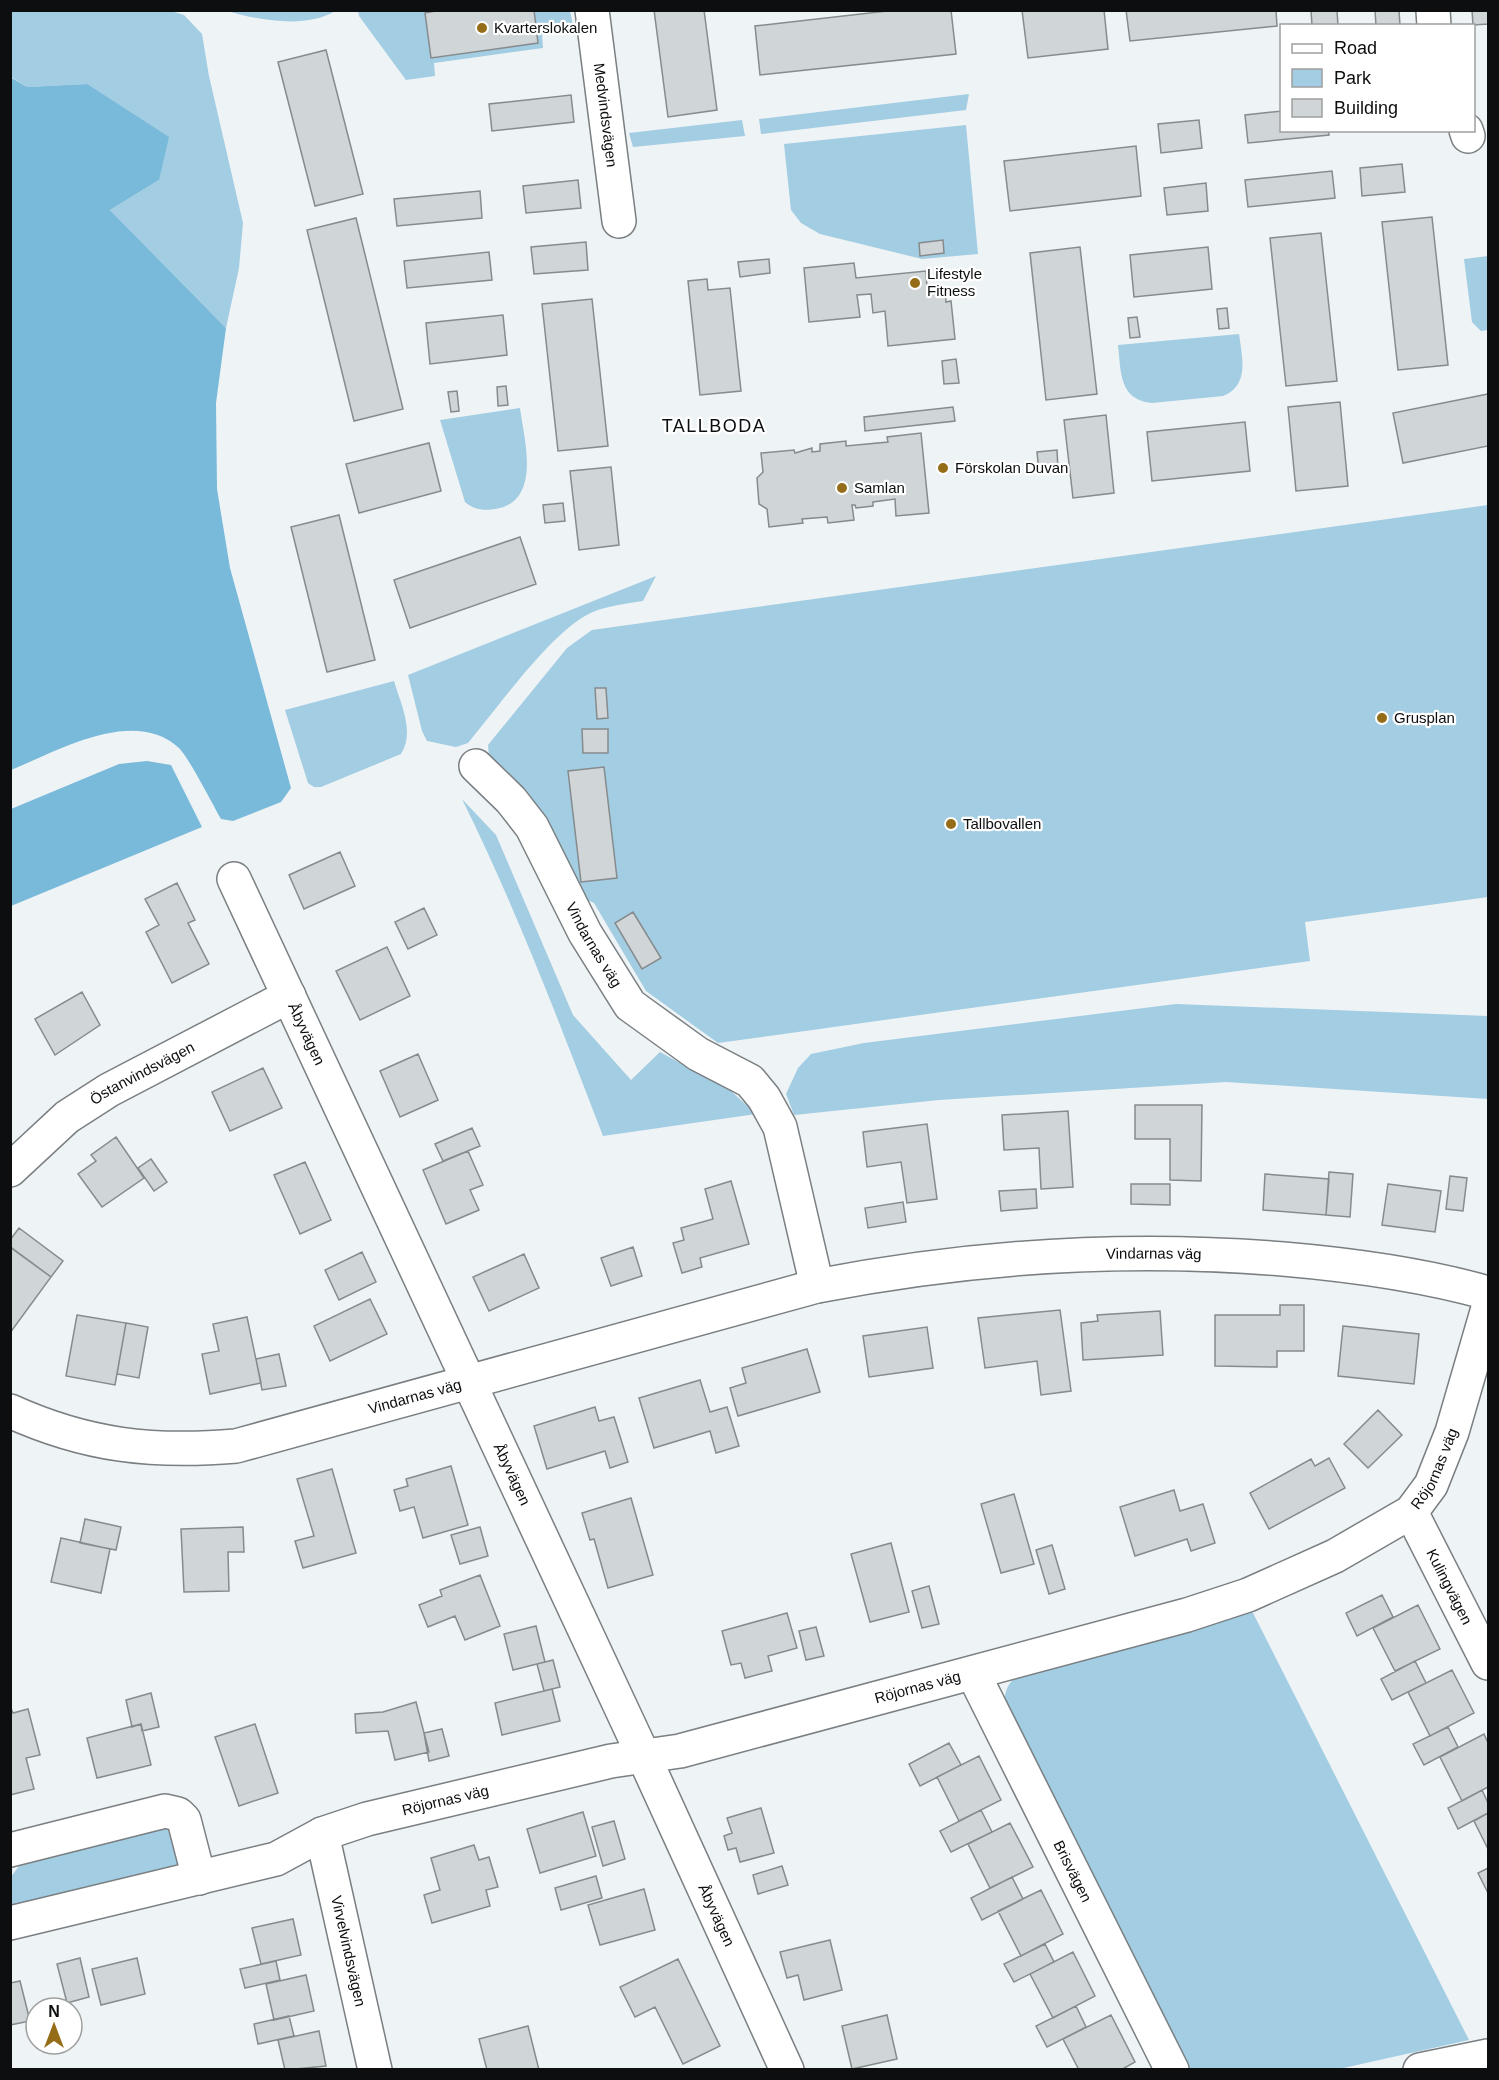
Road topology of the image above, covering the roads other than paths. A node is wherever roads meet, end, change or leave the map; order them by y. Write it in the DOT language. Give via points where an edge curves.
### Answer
graph roads {
  1 [pos="592,10"];
  2 [pos="620,221"];
  3 [pos="476,766"];
  4 [pos="234,879"];
  5 [pos="289,996"];
  6 [pos="10,1170"];
  7 [pos="818,1286"];
  8 [pos="1488,1293"];
  9 [pos="1488,1308"];
  10 [pos="470,1382"];
  11 [pos="10,1411"];
  12 [pos="1411,1512"];
  13 [pos="1488,1663"];
  14 [pos="973,1673"];
  15 [pos="644,1757"];
  16 [pos="322,1834"];
  17 [pos="10,1850"];
  18 [pos="199,1878"];
  19 [pos="10,1923"];
  20 [pos="1488,2056"];
  21 [pos="375,2070"];
  22 [pos="787,2070"];
  23 [pos="1172,2070"];
  24 [pos="1419,2070"];
  1 -- 2 [label="street, Medvindsvägen"];
  3 -- 7 [label="street, Vindarnas väg" via="532,827 585,933 630,1005 698,1054 750,1081 764,1098 780,1127"];
  4 -- 5 [label="street, Åbyvägen"];
  5 -- 6 [label="street, Östanvindsvägen" via="109,1090 67,1117"];
  5 -- 10 [label="street, Åbyvägen"];
  7 -- 8 [label="street, Vindarnas väg" via="955,1264 1136,1252 1206,1253 1359,1266"];
  7 -- 10 [label="street, Vindarnas väg"];
  9 -- 12 [label="street, Röjornas väg" via="1443,1459 1431,1485"];
  10 -- 11 [label="street, Vindarnas väg" via="236,1446 193,1450 111,1445"];
  10 -- 15 [label="street, Åbyvägen"];
  12 -- 13 [label="street, Kulingvägen"];
  12 -- 14 [label="street, Röjornas väg" via="1335,1556 1248,1595"];
  14 -- 15 [label="street, Röjornas väg" via="680,1751"];
  14 -- 23 [label="street, Brisvägen"];
  15 -- 16 [label="street, Röjornas väg" via="611,1761"];
  15 -- 22 [label="street, Åbyvägen"];
  16 -- 18 [label="street, Röjornas väg" via="276,1859"];
  16 -- 21 [label="street, Virvelvindsvägen"];
  17 -- 18 [label="street" via="165,1811 184,1820"];
  18 -- 19 [label="street, Röjornas väg"];
  20 -- 24 [label="street"];
}
